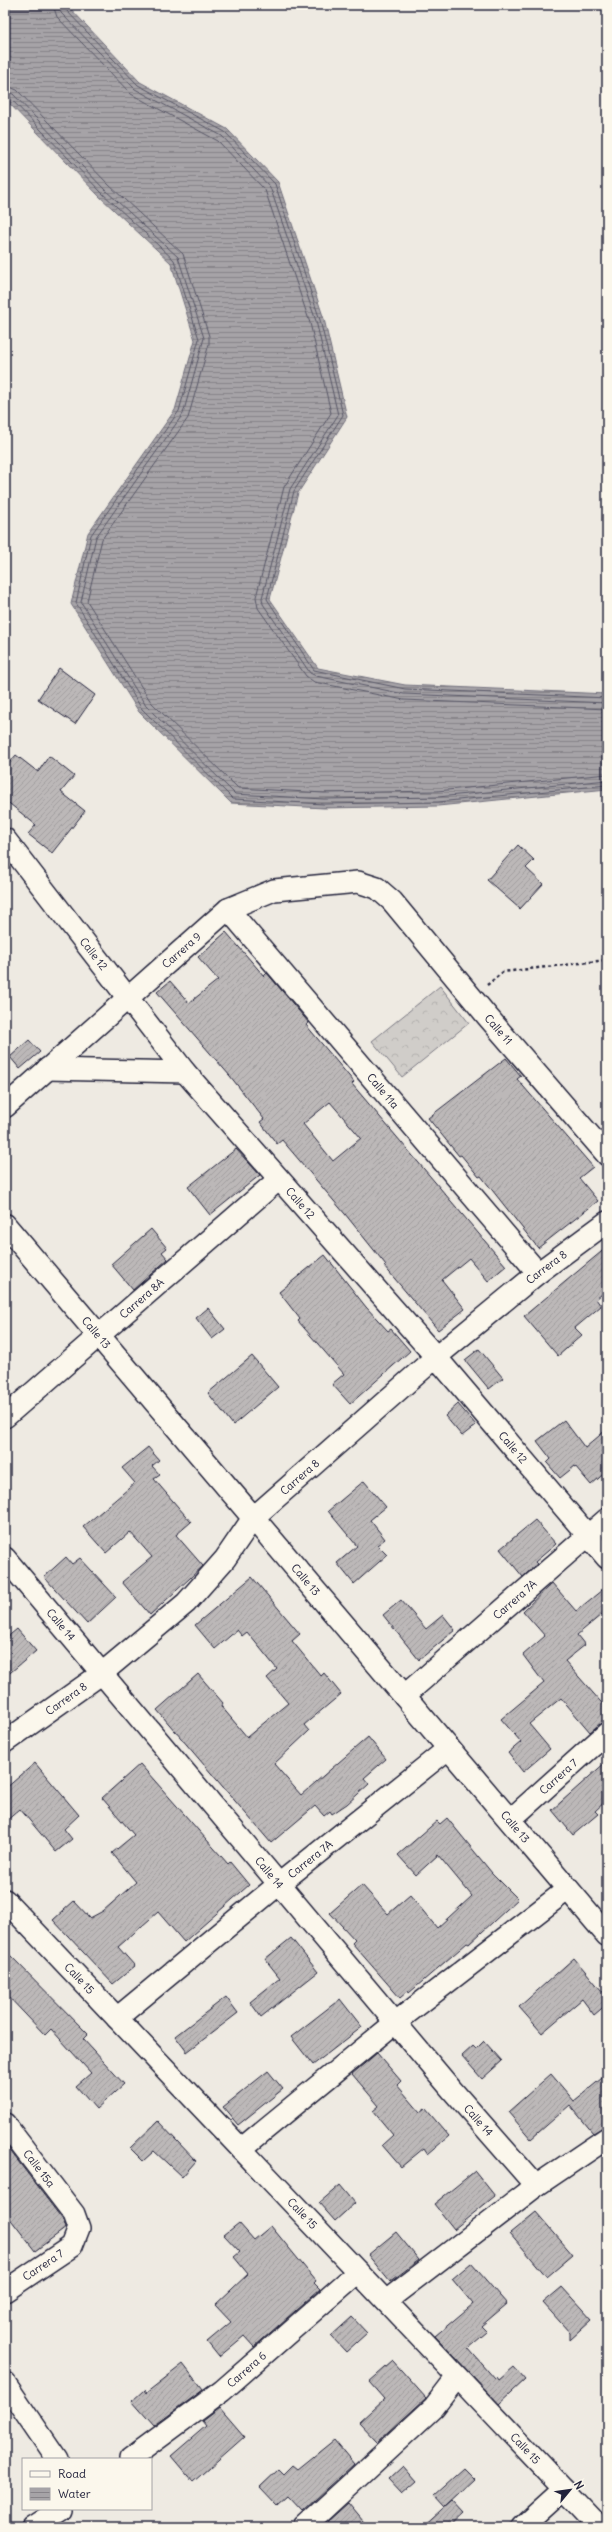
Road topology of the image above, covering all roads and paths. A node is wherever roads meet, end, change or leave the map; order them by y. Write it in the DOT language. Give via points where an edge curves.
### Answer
graph roads {
  1 [pos="5,840"];
  2 [pos="392,901"];
  3 [pos="228,909"];
  4 [pos="607,960"];
  5 [pos="471,997"];
  6 [pos="127,998"];
  7 [pos="47,1069"];
  8 [pos="185,1072"];
  9 [pos="5,1107"];
  10 [pos="607,1155"];
  11 [pos="278,1180"];
  12 [pos="607,1222"];
  13 [pos="5,1225"];
  14 [pos="538,1273"];
  15 [pos="97,1335"];
  16 [pos="436,1357"];
  17 [pos="5,1417"];
  18 [pos="253,1518"];
  19 [pos="607,1519"];
  20 [pos="588,1535"];
  21 [pos="5,1558"];
  22 [pos="607,1558"];
  23 [pos="101,1674"];
  24 [pos="404,1696"];
  25 [pos="607,1733"];
  26 [pos="5,1742"];
  27 [pos="449,1748"];
  28 [pos="510,1820"];
  29 [pos="279,1884"];
  30 [pos="568,1889"];
  31 [pos="5,1900"];
  32 [pos="607,1935"];
  33 [pos="117,2018"];
  34 [pos="396,2022"];
  35 [pos="5,2124"];
  36 [pos="607,2138"];
  37 [pos="241,2149"];
  38 [pos="536,2186"];
  39 [pos="74,2214"];
  40 [pos="358,2272"];
  41 [pos="5,2291"];
  42 [pos="386,2302"];
  43 [pos="457,2377"];
  44 [pos="5,2383"];
  45 [pos="56,2458"];
  46 [pos="131,2458"];
  47 [pos="564,2489"];
  48 [pos="58,2510"];
  49 [pos="601,2522"];
  50 [pos="32,2527"];
  51 [pos="304,2527"];
  52 [pos="522,2527"];
  1 -- 6 [label="street, Calle 12"];
  2 -- 3 [label="street, Carrera 9" via="377,888 358,882 274,890"];
  2 -- 5 [label="street, Calle 11"];
  3 -- 6 [label="street, Carrera 9"];
  3 -- 14 [label="street, Calle 11a"];
  4 -- 5 [label="path" via="503,972"];
  5 -- 10 [label="street, Calle 11"];
  6 -- 7 [label="street, Carrera 9"];
  6 -- 8 [label="street, Calle 12"];
  7 -- 8 [label="street"];
  7 -- 9 [label="street, Carrera 9"];
  8 -- 11 [label="street, Calle 12"];
  11 -- 15 [label="street, Carrera 8A"];
  11 -- 16 [label="street, Calle 12"];
  12 -- 14 [label="street, Carrera 8"];
  13 -- 15 [label="highway, Calle 13"];
  14 -- 16 [label="street, Carrera 8"];
  15 -- 17 [label="street, Carrera 8A"];
  15 -- 18 [label="highway, Calle 13"];
  16 -- 18 [label="street, Carrera 8"];
  16 -- 20 [label="street, Calle 12"];
  18 -- 23 [label="street, Carrera 8" via="225,1559 186,1603"];
  18 -- 24 [label="highway, Calle 13"];
  19 -- 20 [label="street, Carrera 7A"];
  20 -- 22 [label="street, Calle 12"];
  20 -- 24 [label="street, Carrera 7A"];
  21 -- 23 [label="street, Calle 14"];
  23 -- 26 [label="street, Carrera 8"];
  23 -- 29 [label="street, Calle 14"];
  24 -- 27 [label="highway, Calle 13"];
  25 -- 28 [label="street, Carrera 7"];
  27 -- 28 [label="highway, Calle 13"];
  27 -- 29 [label="street, Carrera 7A"];
  28 -- 30 [label="highway, Calle 13"];
  29 -- 33 [label="street, Carrera 7A"];
  29 -- 34 [label="street, Calle 14"];
  30 -- 32 [label="highway, Calle 13"];
  30 -- 34 [label="street"];
  31 -- 33 [label="street, Calle 15"];
  33 -- 37 [label="street, Calle 15"];
  34 -- 37 [label="street"];
  34 -- 38 [label="street, Calle 14"];
  35 -- 39 [label="street, Calle 15a"];
  36 -- 38 [label="street"];
  37 -- 40 [label="street, Calle 15"];
  38 -- 42 [label="street"];
  39 -- 41 [label="street, Carrera 7" via="79,2228 72,2246"];
  40 -- 42 [label="street, Calle 15"];
  40 -- 46 [label="street, Carrera 6" via="222,2391"];
  42 -- 43 [label="street, Calle 15"];
  43 -- 47 [label="street, Calle 15"];
  43 -- 51 [label="street" via="434,2407"];
  44 -- 45 [label="street"];
  47 -- 49 [label="street, Calle 15"];
  47 -- 52 [label="street"];
  48 -- 50 [label="street"];
}
